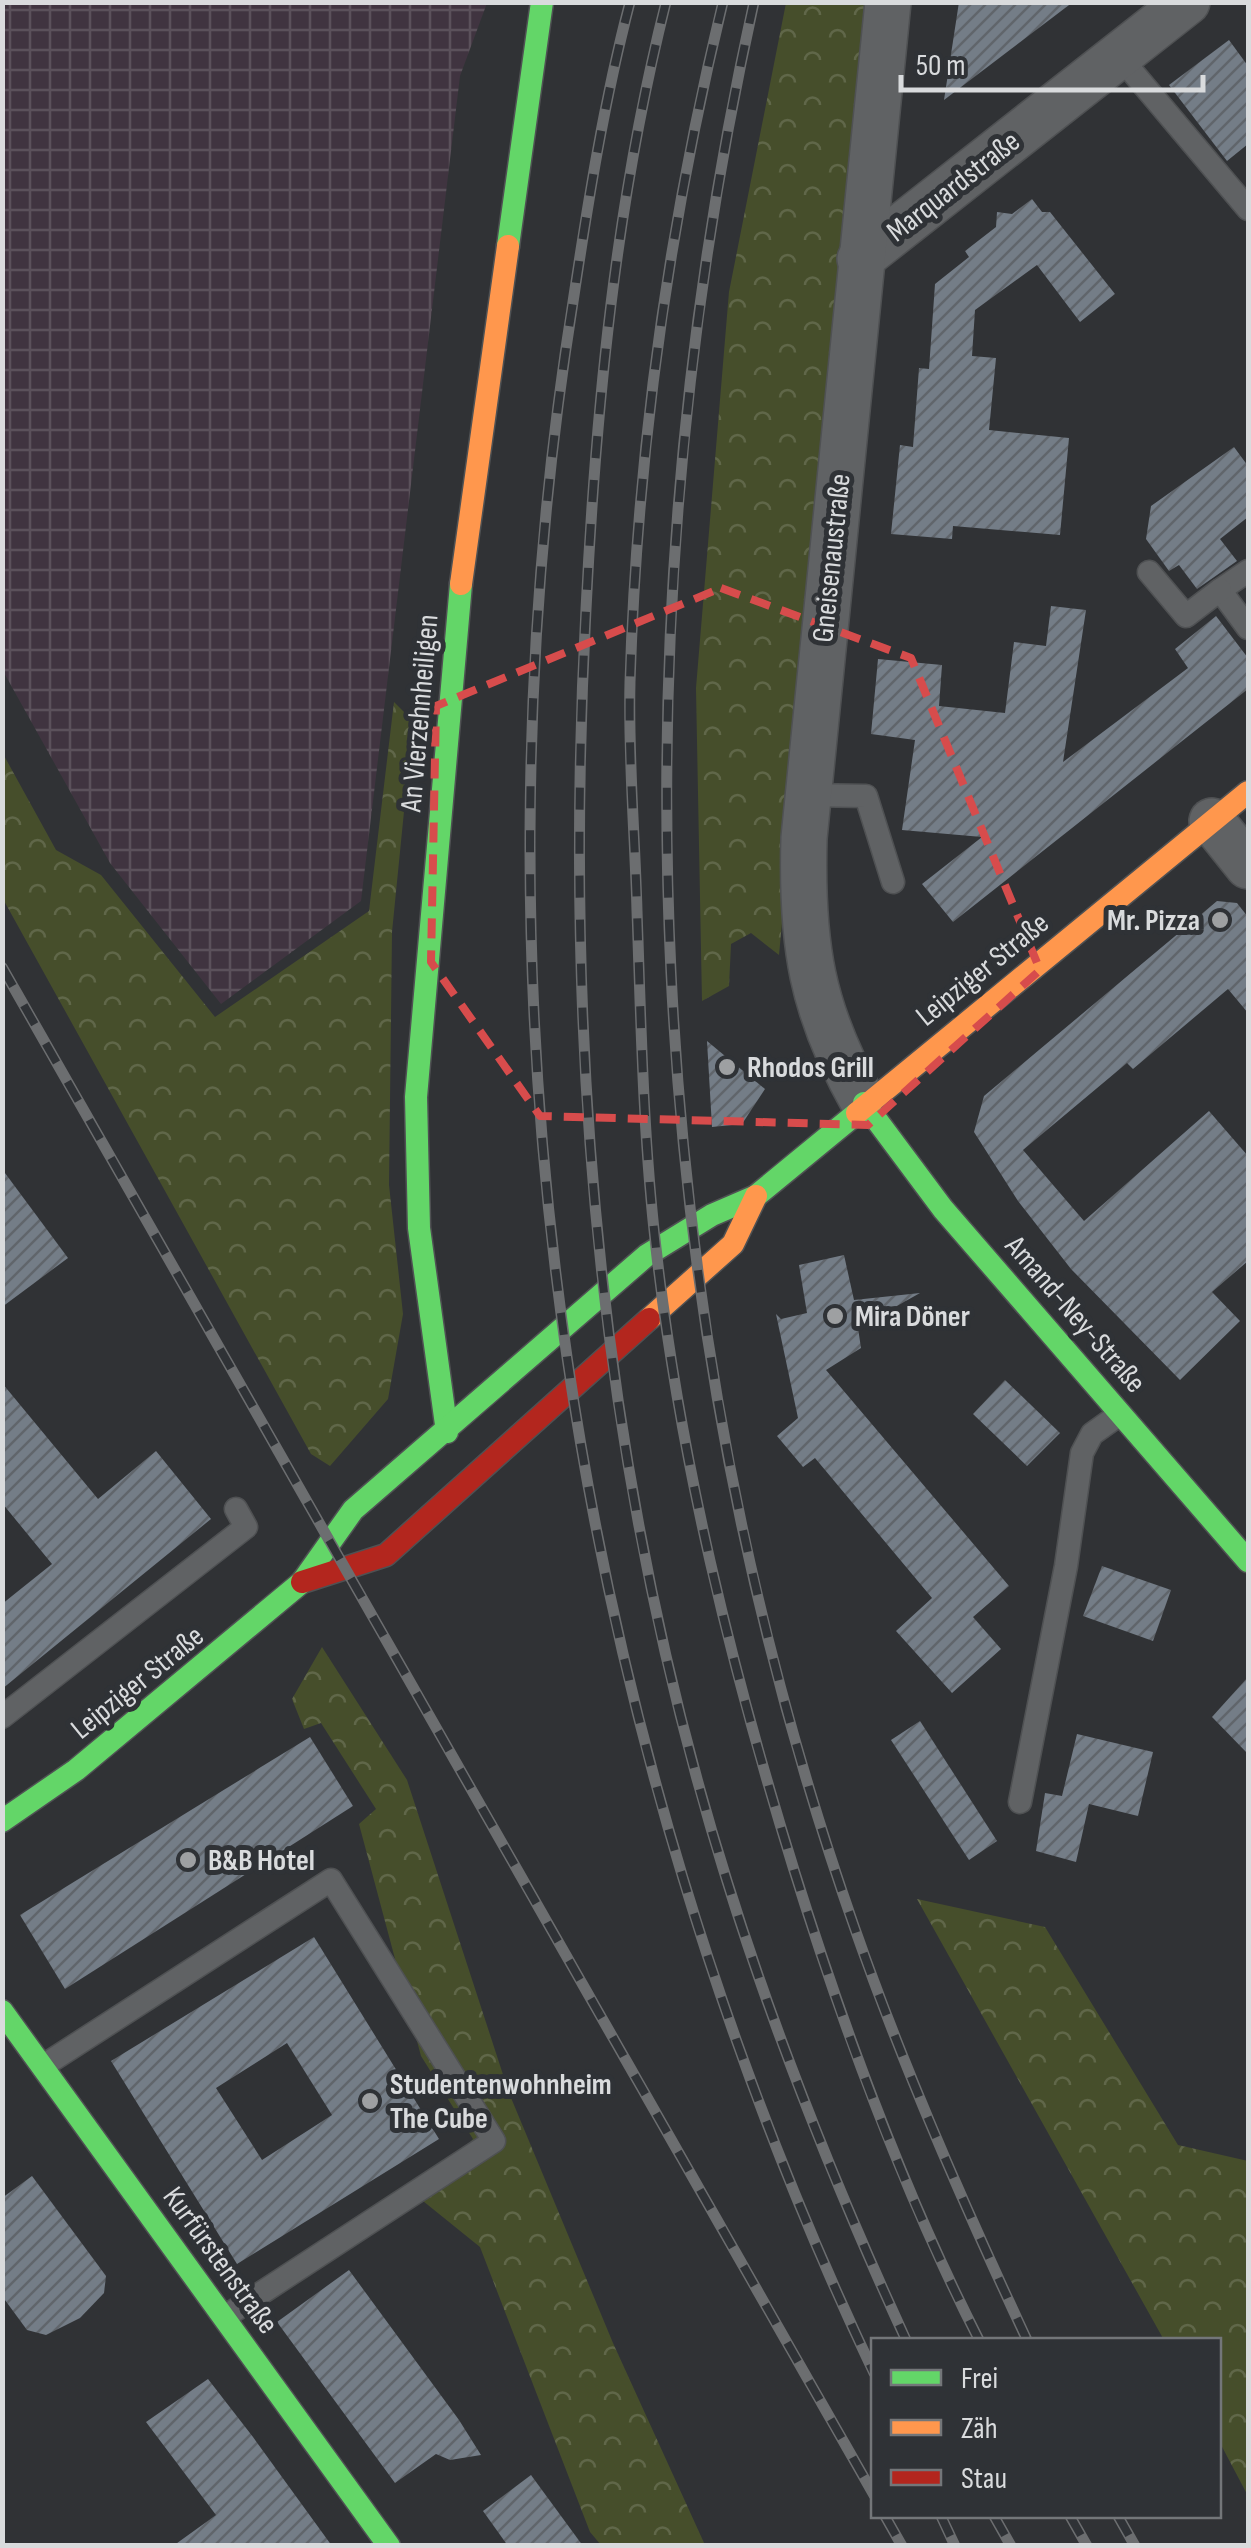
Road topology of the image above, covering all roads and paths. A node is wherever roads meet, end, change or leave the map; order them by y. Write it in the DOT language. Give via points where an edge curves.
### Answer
graph roads {
  1 [pos="542,2"];
  2 [pos="888,2"];
  3 [pos="1187,2"];
  4 [pos="1119,56"];
  5 [pos="1248,209"];
  6 [pos="860,258"];
  7 [pos="1248,571"];
  8 [pos="1149,572"];
  9 [pos="1220,590"];
  10 [pos="1248,628"];
  11 [pos="1248,792"];
  12 [pos="808,795"];
  13 [pos="1212,822"];
  14 [pos="1248,866"];
  15 [pos="893,882"];
  16 [pos="864,1103"];
  17 [pos="756,1196"];
  18 [pos="1123,1413"];
  19 [pos="447,1432"];
  20 [pos="236,1509"];
  21 [pos="1248,1562"];
  22 [pos="302,1582"];
  23 [pos="2,1717"];
  24 [pos="1020,1802"];
  25 [pos="2,1821"];
  26 [pos="2,2011"];
  27 [pos="42,2066"];
  28 [pos="226,2316"];
  29 [pos="389,2545"];
  1 -- 19 [label="main road, An Vierzehnheiligen" via="458,609 422,1006 418,1228"];
  2 -- 6 [label="street, Gneisenaustraße"];
  3 -- 4 [label="street, Marquardstraße"];
  4 -- 5 [label="lane"];
  4 -- 6 [label="street, Marquardstraße"];
  6 -- 12 [label="street, Gneisenaustraße"];
  7 -- 9 [label="lane"];
  8 -- 9 [label="lane" via="1186,616"];
  9 -- 10 [label="lane"];
  11 -- 13 [label="main road, Leipziger Straße"];
  12 -- 15 [label="lane" via="866,796"];
  12 -- 16 [label="street, Gneisenaustraße" via="802,910 811,973 834,1052"];
  13 -- 14 [label="street"];
  13 -- 16 [label="main road, Leipziger Straße"];
  16 -- 17 [label="main road, Leipziger Straße"];
  16 -- 18 [label="main road, Amand-Ney-Straße" via="943,1209"];
  17 -- 19 [label="main road, Leipziger Straße" via="647,1255"];
  17 -- 22 [label="main road, Leipziger Straße" via="733,1244 386,1555"];
  18 -- 21 [label="main road, Amand-Ney-Straße"];
  18 -- 24 [label="lane" via="1092,1434 1082,1453"];
  19 -- 22 [label="main road, Leipziger Straße" via="353,1510"];
  20 -- 23 [label="lane" via="246,1527"];
  22 -- 25 [label="main road, Leipziger Straße" via="76,1770"];
  26 -- 27 [label="main road, Kurfürstenstraße"];
  27 -- 28 [label="main road, Kurfürstenstraße"];
  27 -- 28 [label="lane" via="331,1880 494,2141"];
  28 -- 29 [label="main road, Kurfürstenstraße"];
}
